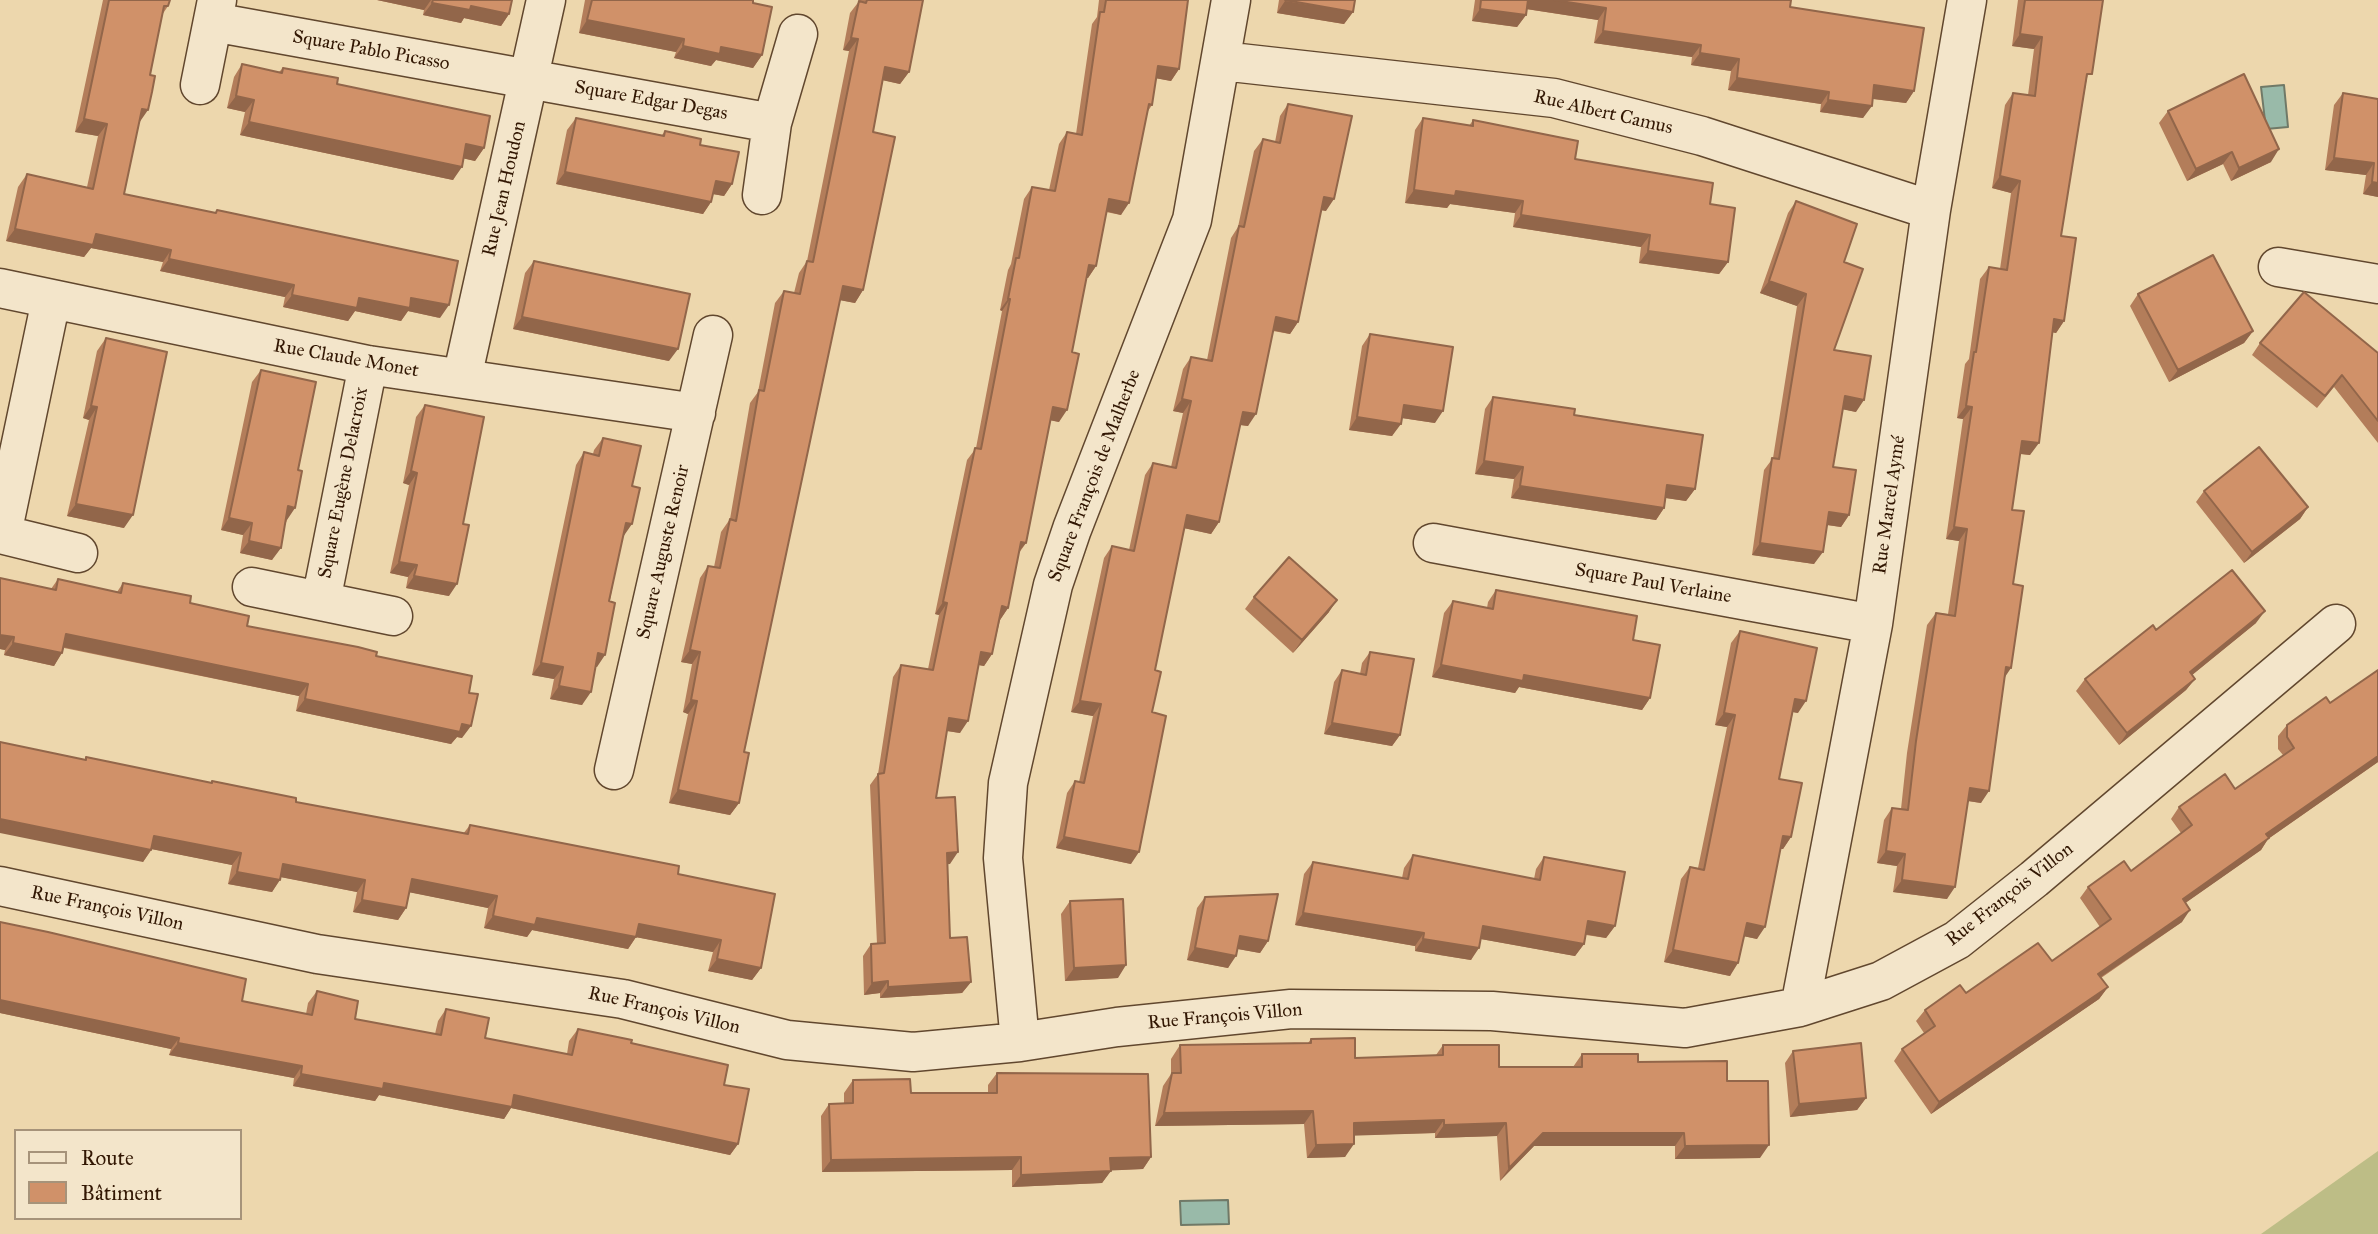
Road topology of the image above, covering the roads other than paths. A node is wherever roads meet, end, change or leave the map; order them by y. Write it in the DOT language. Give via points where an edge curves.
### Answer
graph roads {
  1 [pos="546,0"];
  2 [pos="1231,0"];
  3 [pos="1967,0"];
  4 [pos="215,11"];
  5 [pos="798,34"];
  6 [pos="1222,61"];
  7 [pos="530,80"];
  8 [pos="200,85"];
  9 [pos="772,122"];
  10 [pos="762,195"];
  11 [pos="1931,210"];
  12 [pos="2278,267"];
  13 [pos="2378,284"];
  14 [pos="0,288"];
  15 [pos="51,300"];
  16 [pos="713,335"];
  17 [pos="368,365"];
  18 [pos="462,378"];
  19 [pos="696,413"];
  20 [pos="1,534"];
  21 [pos="1433,543"];
  22 [pos="78,553"];
  23 [pos="251,587"];
  24 [pos="321,601"];
  25 [pos="393,616"];
  26 [pos="1873,624"];
  27 [pos="2336,624"];
  28 [pos="614,770"];
  29 [pos="0,886"];
  30 [pos="1800,1007"];
  31 [pos="1020,1042"];
  1 -- 7 [label="street, Rue Jean Houdon"];
  2 -- 6 [label="street, Square François de Malherbe"];
  3 -- 11 [label="street, Rue Marcel Aymé"];
  4 -- 7 [label="street, Square Pablo Picasso"];
  4 -- 8 [label="street, Square Pablo Picasso"];
  5 -- 9 [label="street"];
  6 -- 11 [label="street, Rue Albert Camus" via="1553,98 1702,136"];
  6 -- 31 [label="street, Square François de Malherbe" via="1192,220 1065,551 1007,783 1003,858"];
  7 -- 9 [label="street, Square Edgar Degas"];
  7 -- 18 [label="street, Rue Jean Houdon"];
  9 -- 10 [label="street"];
  11 -- 26 [label="street, Rue Marcel Aymé"];
  12 -- 13 [label="street"];
  14 -- 15 [label="street, Rue Claude Monet"];
  15 -- 17 [label="street, Rue Claude Monet"];
  15 -- 20 [label="street"];
  16 -- 19 [label="street, Square Auguste Renoir"];
  17 -- 18 [label="street, Rue Claude Monet"];
  17 -- 24 [label="street, Square Eugène Delacroix"];
  18 -- 19 [label="street, Rue Claude Monet"];
  19 -- 28 [label="street, Square Auguste Renoir"];
  20 -- 22 [label="street"];
  21 -- 26 [label="street, Square Paul Verlaine"];
  23 -- 24 [label="street, Square Eugène Delacroix"];
  24 -- 25 [label="street, Square Eugène Delacroix"];
  26 -- 30 [label="street, Rue Marcel Aymé"];
  27 -- 30 [label="street, Rue François Villon" via="1957,940 1881,981"];
  29 -- 31 [label="street, Rue François Villon" via="317,954 623,999 787,1040 913,1052"];
  30 -- 31 [label="street, Rue François Villon" via="1685,1028 1492,1011 1291,1009"];
}
